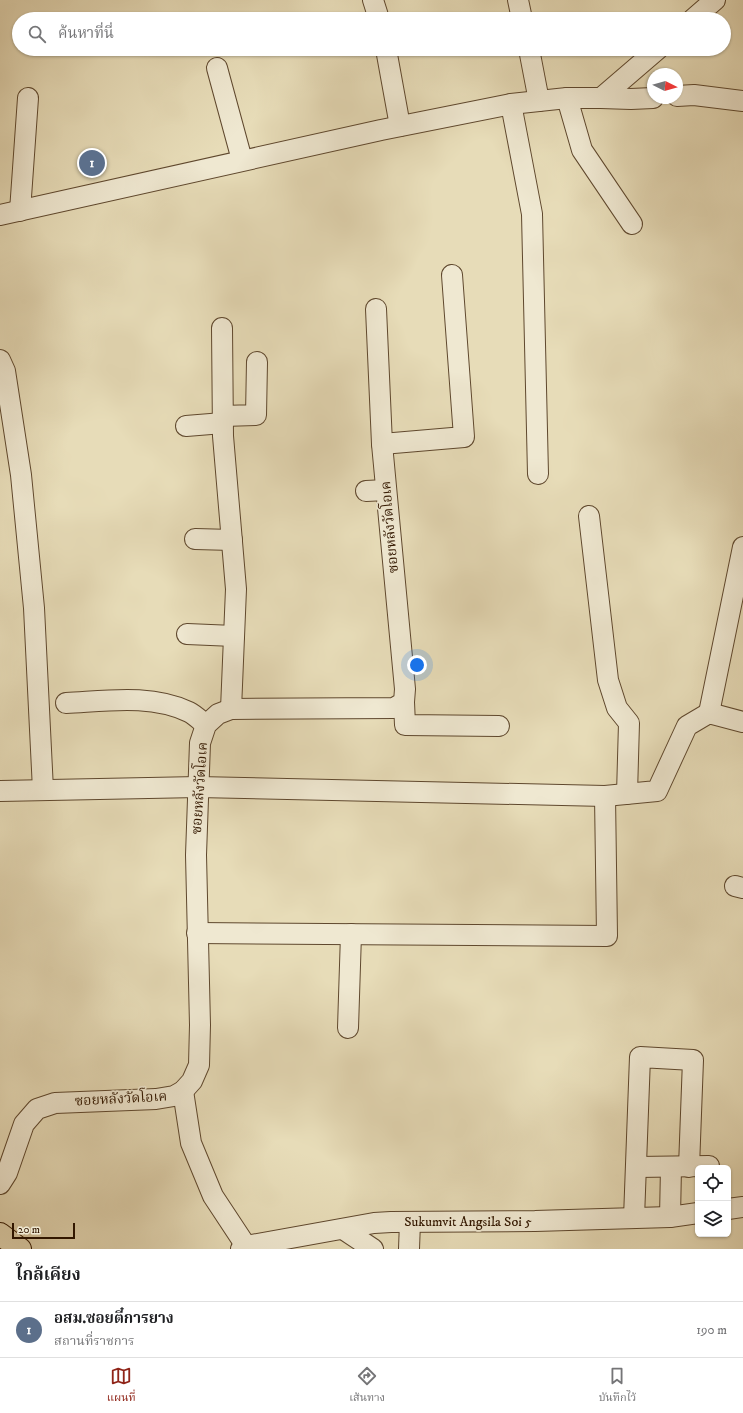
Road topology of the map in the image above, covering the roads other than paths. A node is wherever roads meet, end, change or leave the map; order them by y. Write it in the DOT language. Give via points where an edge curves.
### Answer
graph roads {
  1 [pos="373,0"];
  2 [pos="518,0"];
  3 [pos="715,0"];
  4 [pos="377,12"];
  5 [pos="521,12"];
  6 [pos="701,12"];
  7 [pos="387,56"];
  8 [pos="530,56"];
  9 [pos="650,56"];
  10 [pos="217,68"];
  11 [pos="683,96"];
  12 [pos="28,98"];
  13 [pos="567,98"];
  14 [pos="602,98"];
  15 [pos="647,98"];
  16 [pos="539,101"];
  17 [pos="743,101"];
  18 [pos="511,104"];
  19 [pos="400,126"];
  20 [pos="242,160"];
  21 [pos="0,201"];
  22 [pos="20,212"];
  23 [pos="0,215"];
  24 [pos="632,224"];
  25 [pos="452,275"];
  26 [pos="376,309"];
  27 [pos="222,328"];
  28 [pos="0,360"];
  29 [pos="257,362"];
  30 [pos="223,420"];
  31 [pos="186,426"];
  32 [pos="382,444"];
  33 [pos="538,474"];
  34 [pos="366,490"];
  35 [pos="386,490"];
  36 [pos="589,516"];
  37 [pos="195,539"];
  38 [pos="232,540"];
  39 [pos="743,547"];
  40 [pos="187,634"];
  41 [pos="234,636"];
  42 [pos="404,702"];
  43 [pos="66,703"];
  44 [pos="231,709"];
  45 [pos="709,713"];
  46 [pos="743,722"];
  47 [pos="206,725"];
  48 [pos="499,726"];
  49 [pos="198,787"];
  50 [pos="44,790"];
  51 [pos="0,791"];
  52 [pos="627,794"];
  53 [pos="605,796"];
  54 [pos="197,933"];
  55 [pos="350,934"];
  56 [pos="348,1028"];
  57 [pos="183,1091"];
  58 [pos="695,1166"];
  59 [pos="636,1167"];
  60 [pos="680,1167"];
  61 [pos="0,1184"];
  62 [pos="743,1207"];
  63 [pos="731,1209"];
  64 [pos="695,1213"];
  65 [pos="670,1217"];
  66 [pos="634,1218"];
  67 [pos="410,1222"];
  68 [pos="343,1229"];
  69 [pos="0,1234"];
  70 [pos="243,1248"];
  71 [pos="20,1249"];
  72 [pos="372,1249"];
  73 [pos="409,1249"];
  1 -- 4 [label="street"];
  2 -- 5 [label="street"];
  3 -- 6 [label="street"];
  7 -- 19 [label="street"];
  8 -- 16 [label="street"];
  9 -- 14 [label="street"];
  10 -- 20 [label="street"];
  11 -- 17 [label="street"];
  12 -- 22 [label="street"];
  13 -- 14 [label="street"];
  13 -- 16 [label="street"];
  13 -- 24 [label="street" via="582,150"];
  14 -- 15 [label="street"];
  16 -- 18 [label="street"];
  18 -- 19 [label="street"];
  18 -- 33 [label="street" via="532,214"];
  19 -- 20 [label="street"];
  20 -- 22 [label="street"];
  21 -- 22 [label="street"];
  22 -- 23 [label="street"];
  25 -- 32 [label="street" via="464,437"];
  26 -- 32 [label="street, ซอยหลังวัดโอเค"];
  27 -- 30 [label="street"];
  28 -- 50 [label="street" via="5,371 21,475 34,608"];
  29 -- 30 [label="street" via="256,415"];
  30 -- 31 [label="street"];
  30 -- 38 [label="street"];
  32 -- 35 [label="street, ซอยหลังวัดโอเค"];
  34 -- 35 [label="street"];
  35 -- 42 [label="street, ซอยหลังวัดโอเค" via="405,689"];
  36 -- 52 [label="street" via="608,680 617,708 629,723"];
  37 -- 38 [label="street"];
  38 -- 41 [label="street" via="236,589"];
  39 -- 45 [label="street"];
  40 -- 41 [label="street"];
  41 -- 44 [label="street"];
  42 -- 44 [label="street, ซอยหลังวัดโอเค" via="394,708"];
  42 -- 48 [label="street" via="405,725"];
  43 -- 47 [label="street" via="131,700 168,704 190,713"];
  44 -- 47 [label="street, ซอยหลังวัดโอเค" via="218,714"];
  45 -- 46 [label="street"];
  45 -- 52 [label="street" via="687,726 657,791"];
  47 -- 49 [label="street, ซอยหลังวัดโอเค" via="200,743"];
  49 -- 50 [label="street"];
  49 -- 53 [label="street"];
  49 -- 54 [label="street, ซอยหลังวัดโอเค"];
  50 -- 51 [label="street"];
  52 -- 53 [label="street"];
  53 -- 55 [label="street" via="607,936"];
  54 -- 55 [label="street"];
  54 -- 57 [label="street, ซอยหลังวัดโอเค" via="200,1025 198,1065 192,1081"];
  55 -- 56 [label="street"];
  57 -- 61 [label="street, ซอยหลังวัดโอเค" via="174,1096 156,1099 55,1103 37,1109 24,1124 7,1174"];
  57 -- 70 [label="street" via="191,1144 213,1196"];
  58 -- 60 [label="street"];
  59 -- 60 [label="street"];
  59 -- 60 [label="street" via="640,1057 693,1060"];
  59 -- 66 [label="street"];
  60 -- 65 [label="street"];
  62 -- 63 [label="street"];
  64 -- 65 [label="street, Sukumvit Angsila Soi 5"];
  65 -- 66 [label="street, Sukumvit Angsila Soi 5"];
  66 -- 67 [label="street, Sukumvit Angsila Soi 5"];
  67 -- 68 [label="street, Sukumvit Angsila Soi 5" via="374,1223"];
  67 -- 73 [label="street"];
  68 -- 70 [label="street, Sukumvit Angsila Soi 5"];
  68 -- 72 [label="street"];
  69 -- 71 [label="highway"];
}
